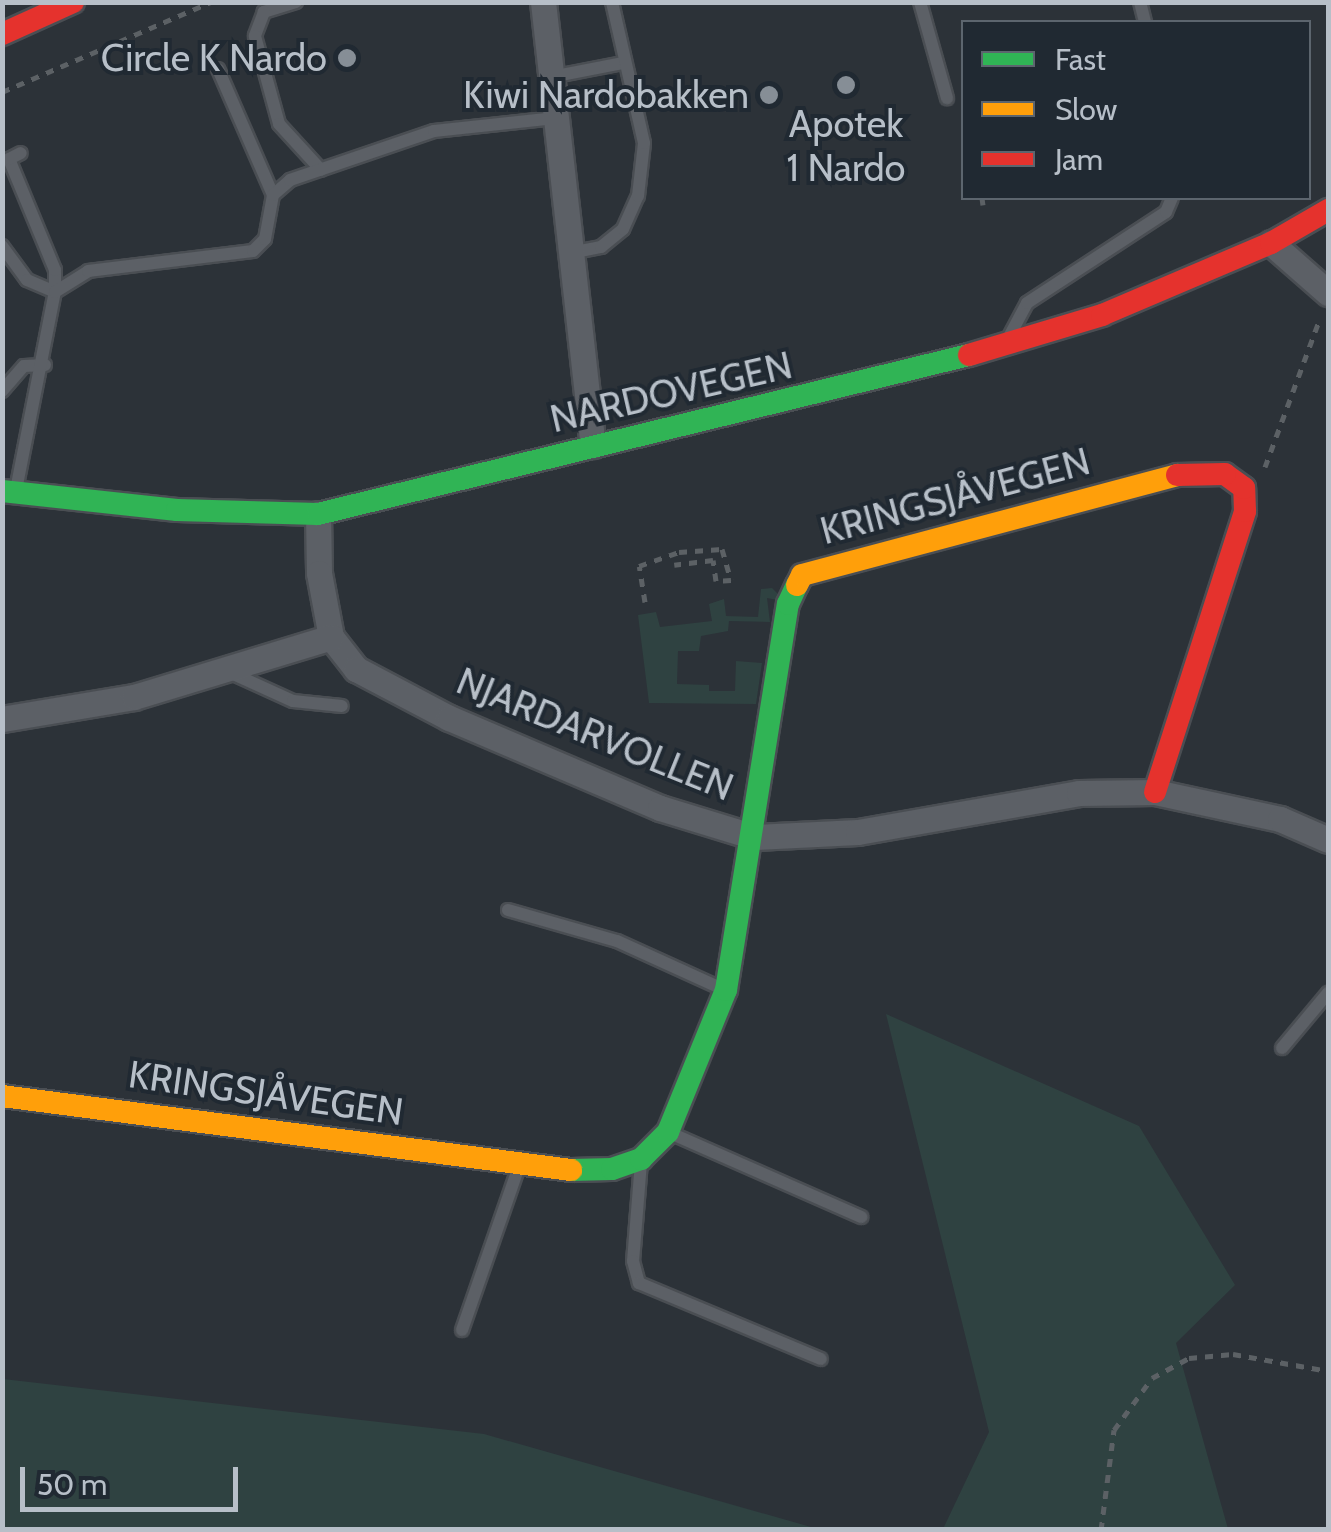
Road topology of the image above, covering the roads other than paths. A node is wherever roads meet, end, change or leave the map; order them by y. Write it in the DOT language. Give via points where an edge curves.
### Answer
graph roads {
  1 [pos="73,2"];
  2 [pos="296,2"];
  3 [pos="543,2"];
  4 [pos="612,2"];
  5 [pos="920,2"];
  6 [pos="2,34"];
  7 [pos="623,64"];
  8 [pos="218,69"];
  9 [pos="551,76"];
  10 [pos="947,98"];
  11 [pos="556,118"];
  12 [pos="21,153"];
  13 [pos="321,170"];
  14 [pos="273,195"];
  15 [pos="1171,200"];
  16 [pos="1328,210"];
  17 [pos="1271,243"];
  18 [pos="2,246"];
  19 [pos="570,254"];
  20 [pos="55,292"];
  21 [pos="1325,304"];
  22 [pos="1004,346"];
  23 [pos="45,365"];
  24 [pos="2,392"];
  25 [pos="593,445"];
  26 [pos="9,491"];
  27 [pos="318,514"];
  28 [pos="332,637"];
  29 [pos="229,672"];
  30 [pos="342,706"];
  31 [pos="2,720"];
  32 [pos="1155,792"];
  33 [pos="755,837"];
  34 [pos="1328,840"];
  35 [pos="508,910"];
  36 [pos="726,990"];
  37 [pos="1328,993"];
  38 [pos="1282,1048"];
  39 [pos="2,1096"];
  40 [pos="668,1132"];
  41 [pos="641,1159"];
  42 [pos="519,1166"];
  43 [pos="861,1217"];
  44 [pos="462,1330"];
  45 [pos="821,1359"];
  1 -- 6 [label="street"];
  2 -- 13 [label="lane" via="264,12 255,36 279,124"];
  3 -- 9 [label="street"];
  4 -- 7 [label="lane"];
  5 -- 10 [label="lane"];
  7 -- 9 [label="lane"];
  7 -- 19 [label="lane" via="644,143 638,196 622,229 602,247"];
  8 -- 14 [label="lane"];
  9 -- 11 [label="street"];
  11 -- 13 [label="lane" via="434,131"];
  11 -- 19 [label="street"];
  12 -- 20 [label="lane" via="9,159 55,270"];
  13 -- 14 [label="lane"];
  14 -- 20 [label="lane" via="266,239 253,251 88,271"];
  15 -- 22 [label="lane" via="1166,212 1027,303"];
  16 -- 17 [label="street, NARDOVEGEN"];
  17 -- 21 [label="street"];
  17 -- 22 [label="street, NARDOVEGEN" via="1102,314"];
  18 -- 20 [label="lane" via="28,280"];
  19 -- 25 [label="street"];
  20 -- 23 [label="lane"];
  22 -- 25 [label="street, NARDOVEGEN"];
  23 -- 24 [label="lane" via="24,366"];
  23 -- 26 [label="lane"];
  25 -- 27 [label="street, NARDOVEGEN"];
  26 -- 27 [label="street, NARDOVEGEN" via="178,510"];
  27 -- 28 [label="street" via="319,573"];
  28 -- 29 [label="street"];
  28 -- 33 [label="street, NJARDARVOLLEN" via="356,669 449,718 660,808"];
  29 -- 30 [label="lane" via="293,701"];
  29 -- 31 [label="street"];
  32 -- 33 [label="street, NJARDARVOLLEN" via="1079,793 858,832"];
  32 -- 33 [label="street, KRINGSJÅVEGEN" via="1245,511 1244,488 1225,474 1186,473 802,575 788,604"];
  32 -- 34 [label="street, NJARDARVOLLEN" via="1280,819"];
  33 -- 36 [label="street, KRINGSJÅVEGEN"];
  35 -- 36 [label="lane" via="616,941"];
  36 -- 40 [label="street, KRINGSJÅVEGEN"];
  37 -- 38 [label="lane"];
  39 -- 42 [label="street, KRINGSJÅVEGEN"];
  40 -- 41 [label="street, KRINGSJÅVEGEN"];
  40 -- 43 [label="lane"];
  41 -- 42 [label="street, KRINGSJÅVEGEN" via="586,1171"];
  41 -- 45 [label="lane" via="645,1180 633,1261 639,1283"];
  42 -- 44 [label="lane"];
}
